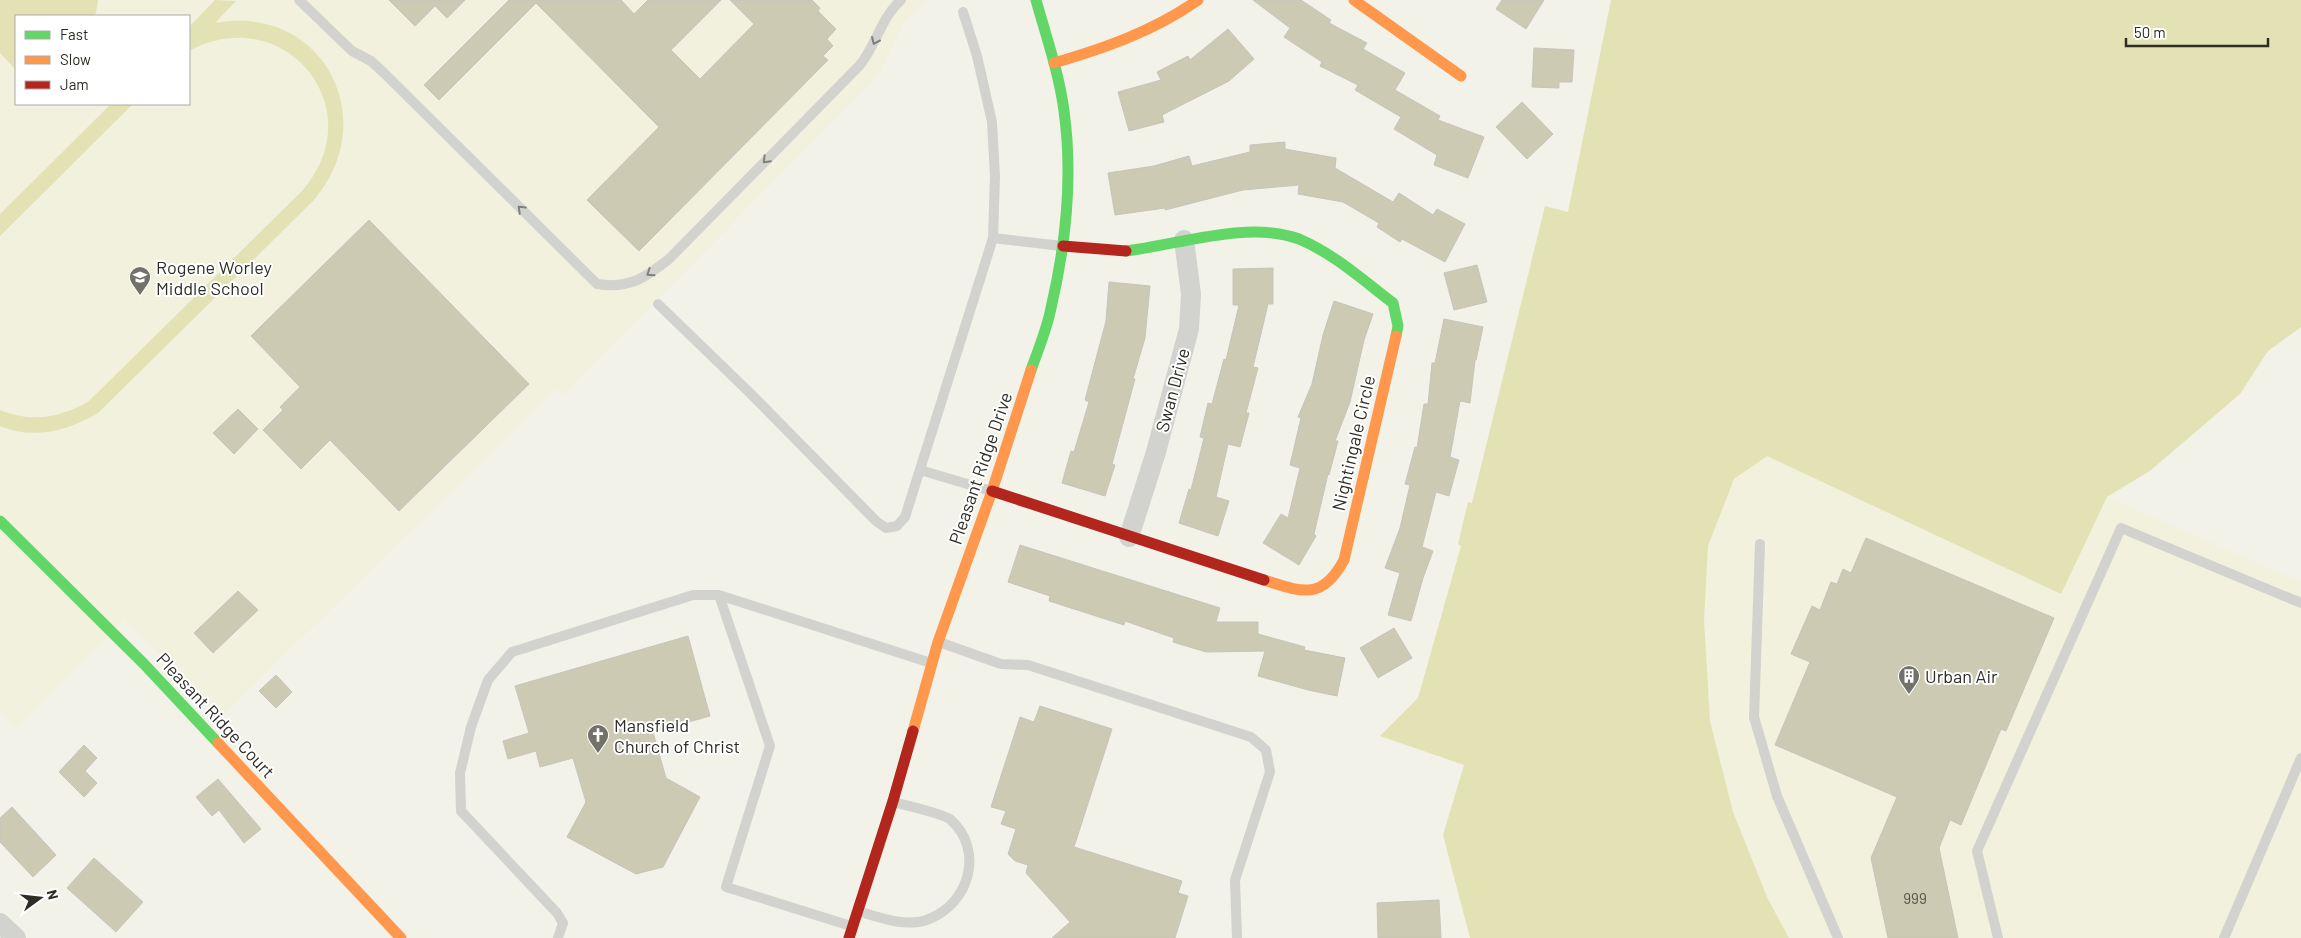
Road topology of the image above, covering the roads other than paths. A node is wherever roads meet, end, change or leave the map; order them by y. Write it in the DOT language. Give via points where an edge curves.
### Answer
graph roads {
  1 [pos="299,0"];
  2 [pos="901,0"];
  3 [pos="1036,0"];
  4 [pos="1198,0"];
  5 [pos="1354,0"];
  6 [pos="964,12"];
  7 [pos="1054,63"];
  8 [pos="1461,76"];
  9 [pos="993,238"];
  10 [pos="1184,240"];
  11 [pos="1063,246"];
  12 [pos="658,304"];
  13 [pos="920,470"];
  14 [pos="992,491"];
  15 [pos="0,521"];
  16 [pos="1129,537"];
  17 [pos="1760,544"];
  18 [pos="719,595"];
  19 [pos="2301,603"];
  20 [pos="938,642"];
  21 [pos="932,663"];
  22 [pos="2301,758"];
  23 [pos="893,801"];
  24 [pos="857,911"];
  25 [pos="0,923"];
  26 [pos="852,926"];
  27 [pos="16,938"];
  28 [pos="401,938"];
  29 [pos="558,938"];
  30 [pos="848,938"];
  31 [pos="1237,938"];
  32 [pos="1838,938"];
  33 [pos="1998,938"];
  34 [pos="2224,938"];
  2 -- 1 [label="lane, one-way" via="884,21 870,53 860,65 669,259 647,277 614,287 597,284 383,72 352,51"];
  3 -- 7 [label="street, Pleasant Ridge Drive"];
  4 -- 7 [label="street" via="1181,13 1133,38"];
  5 -- 8 [label="street"];
  6 -- 9 [label="lane" via="978,56 992,122 996,176"];
  7 -- 11 [label="street, Pleasant Ridge Drive" via="1064,111 1068,180"];
  9 -- 11 [label="lane"];
  9 -- 13 [label="lane"];
  10 -- 11 [label="street, Nightingale Circle" via="1124,251"];
  10 -- 16 [label="street, Swan Drive" via="1191,294 1189,329"];
  10 -- 16 [label="street, Nightingale Circle" via="1252,234 1276,234 1298,239 1342,265 1393,303 1398,326 1344,560 1334,580 1316,590 1299,591"];
  11 -- 14 [label="street, Pleasant Ridge Drive" via="1051,310"];
  12 -- 13 [label="lane" via="881,525 886,528 897,526 905,517"];
  13 -- 14 [label="lane"];
  14 -- 16 [label="street, Nightingale Circle"];
  14 -- 20 [label="street, Pleasant Ridge Drive"];
  15 -- 28 [label="street, Pleasant Ridge Court" via="144,664"];
  17 -- 32 [label="lane" via="1754,717 1777,796"];
  18 -- 21 [label="lane"];
  18 -- 26 [label="lane" via="770,746 726,887"];
  18 -- 29 [label="lane" via="693,595 512,652 488,680 471,727 460,773 461,811 557,913 563,923"];
  19 -- 33 [label="lane" via="2121,528 1977,851"];
  20 -- 21 [label="street, Pleasant Ridge Drive"];
  20 -- 31 [label="lane" via="1002,664 1028,665 1251,736 1266,750 1270,772 1235,880"];
  21 -- 23 [label="street, Pleasant Ridge Drive"];
  22 -- 34 [label="lane"];
  23 -- 24 [label="street, Pleasant Ridge Drive"];
  23 -- 24 [label="lane" via="950,818 964,836 970,855 969,874 961,892 948,907 929,919 910,922"];
  24 -- 26 [label="street, Pleasant Ridge Drive"];
  25 -- 27 [label="street"];
  26 -- 30 [label="street, Pleasant Ridge Drive"];
}
